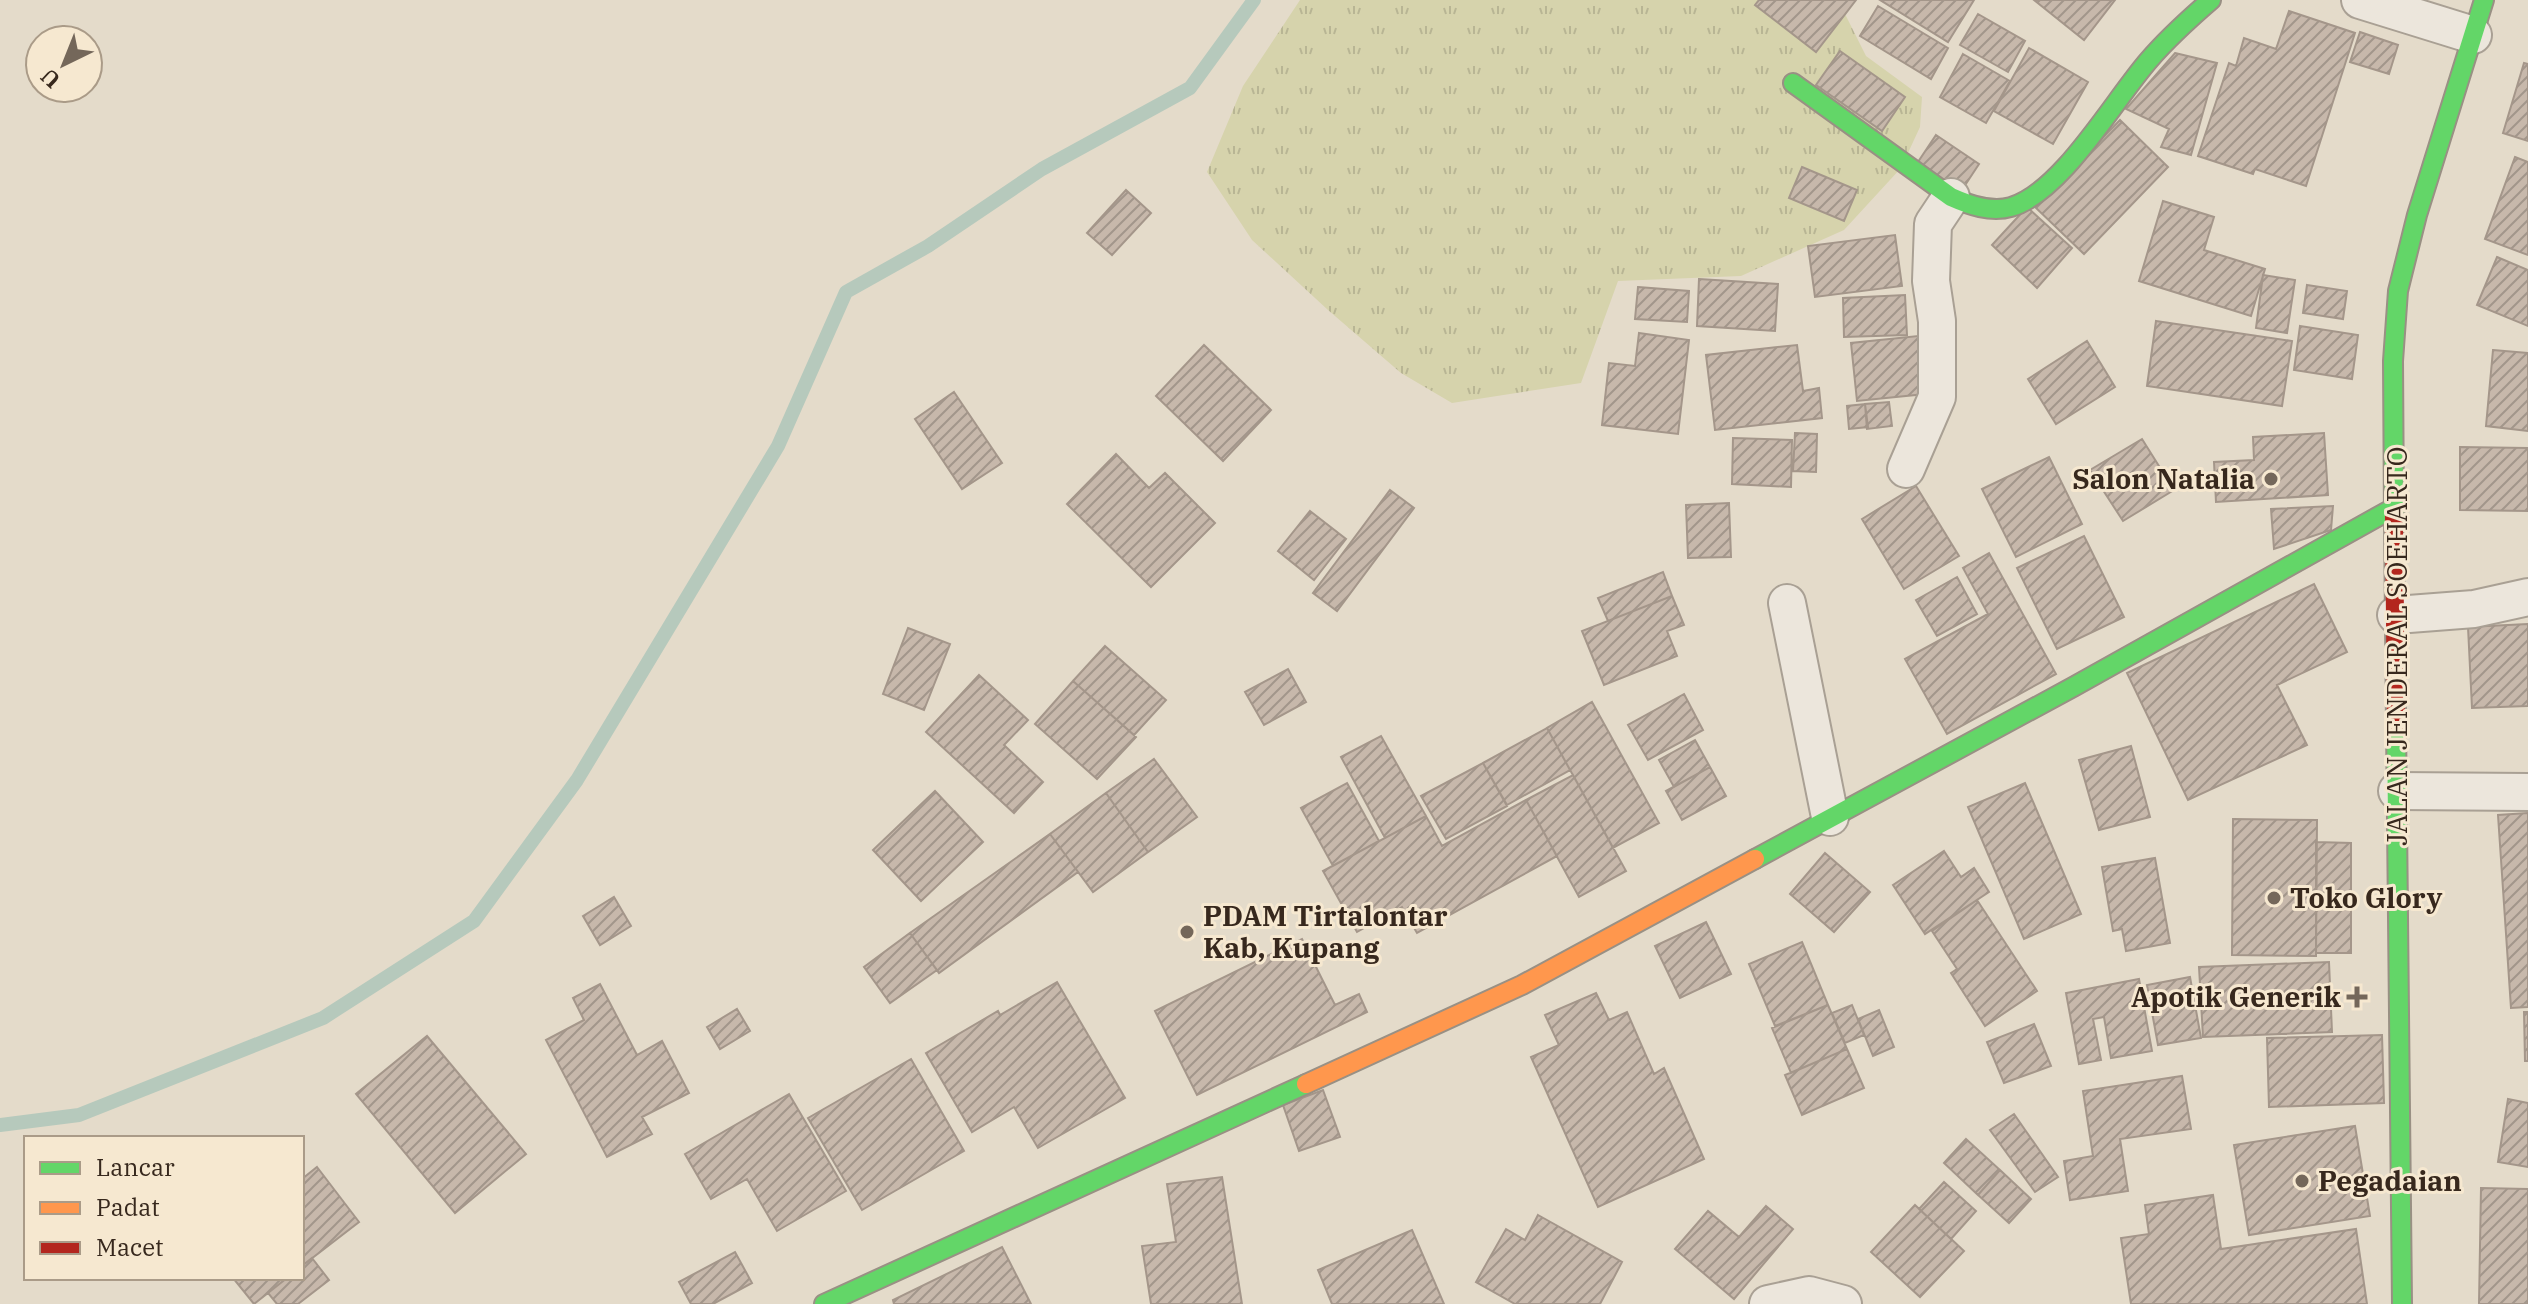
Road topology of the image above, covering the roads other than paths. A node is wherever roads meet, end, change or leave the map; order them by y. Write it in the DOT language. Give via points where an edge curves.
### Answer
graph roads {
  1 [pos="2211,0"];
  2 [pos="2360,0"];
  3 [pos="2484,0"];
  4 [pos="2473,35"];
  5 [pos="1793,83"];
  6 [pos="1951,197"];
  7 [pos="1906,469"];
  8 [pos="2397,506"];
  9 [pos="2528,597"];
  10 [pos="1787,603"];
  11 [pos="2396,615"];
  12 [pos="2397,791"];
  13 [pos="2528,792"];
  14 [pos="1830,817"];
  15 [pos="824,1304"];
  16 [pos="1768,1304"];
  17 [pos="1843,1304"];
  18 [pos="2402,1304"];
  1 -- 6 [label="street" via="2148,61 2042,189 2012,207 1975,207"];
  2 -- 4 [label="street"];
  3 -- 4 [label="street, JALAN JENDERAL SOEHARTO"];
  4 -- 8 [label="street, JALAN JENDERAL SOEHARTO" via="2398,291 2393,361"];
  5 -- 6 [label="street"];
  6 -- 7 [label="street" via="1933,224 1937,397"];
  8 -- 11 [label="street, JALAN JENDERAL SOEHARTO"];
  8 -- 14 [label="street"];
  9 -- 11 [label="street" via="2474,609"];
  10 -- 14 [label="street"];
  11 -- 12 [label="street, JALAN JENDERAL SOEHARTO"];
  12 -- 13 [label="street"];
  12 -- 18 [label="street, JALAN JENDERAL SOEHARTO"];
  14 -- 15 [label="street" via="1522,985"];
  16 -- 17 [label="street" via="1809,1295"];
}
